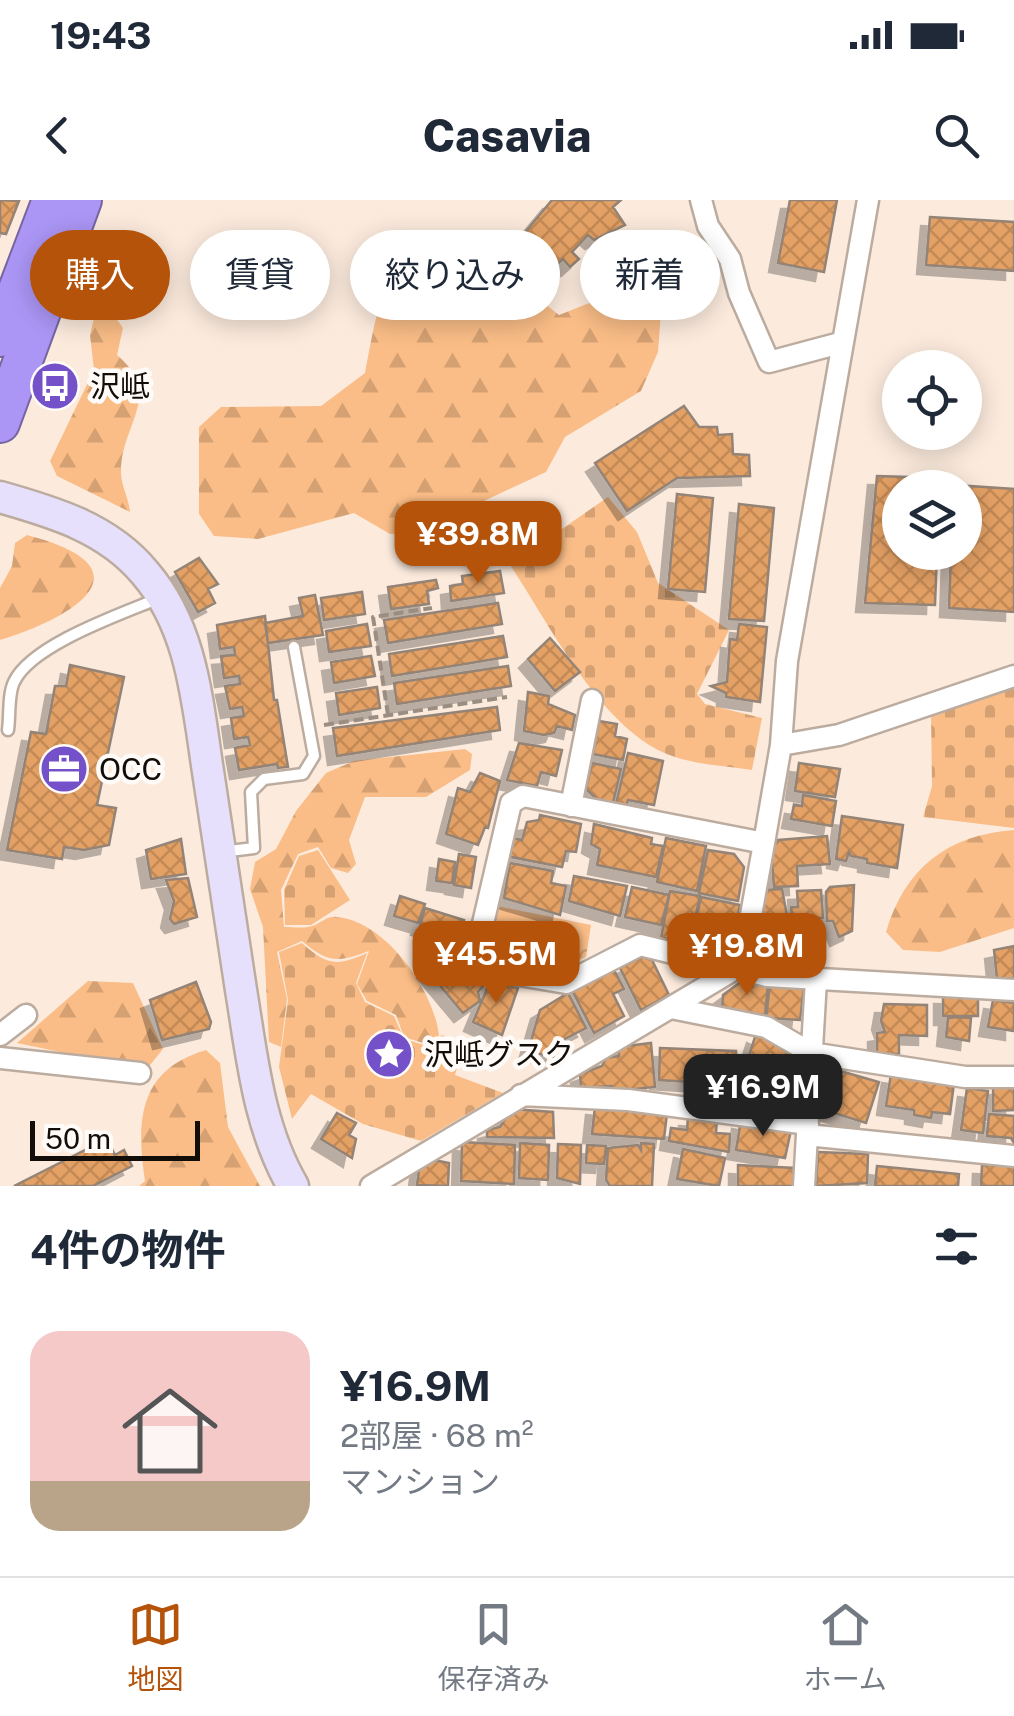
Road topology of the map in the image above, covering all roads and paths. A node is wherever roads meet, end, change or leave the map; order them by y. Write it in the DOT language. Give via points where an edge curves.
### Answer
graph roads {
  1 [pos="52,200"];
  2 [pos="82,200"];
  3 [pos="700,200"];
  4 [pos="868,200"];
  5 [pos="0,337"];
  6 [pos="840,343"];
  7 [pos="0,423"];
  8 [pos="0,497"];
  9 [pos="163,597"];
  10 [pos="432,608"];
  11 [pos="294,647"];
  12 [pos="1014,676"];
  13 [pos="506,697"];
  14 [pos="592,700"];
  15 [pos="388,715"];
  16 [pos="309,727"];
  17 [pos="8,730"];
  18 [pos="780,745"];
  19 [pos="571,806"];
  20 [pos="764,843"];
  21 [pos="220,852"];
  22 [pos="737,968"];
  23 [pos="816,980"];
  24 [pos="1014,990"];
  25 [pos="671,1008"];
  26 [pos="26,1015"];
  27 [pos="0,1035"];
  28 [pos="811,1053"];
  29 [pos="0,1057"];
  30 [pos="140,1073"];
  31 [pos="1014,1077"];
  32 [pos="519,1095"];
  33 [pos="808,1129"];
  34 [pos="1014,1156"];
  35 [pos="293,1186"];
  36 [pos="371,1186"];
  37 [pos="804,1186"];
  1 -- 5 [label="highway"];
  2 -- 7 [label="highway"];
  3 -- 6 [label="street" via="769,362"];
  4 -- 6 [label="street"];
  6 -- 18 [label="street" via="787,661"];
  8 -- 9 [label="street" via="50,510 98,533"];
  9 -- 17 [label="lane" via="34,659 13,683"];
  9 -- 21 [label="street" via="196,691"];
  10 -- 15 [label="path" via="373,617"];
  11 -- 16 [label="lane"];
  12 -- 18 [label="street" via="839,734"];
  13 -- 15 [label="path"];
  14 -- 19 [label="street"];
  15 -- 16 [label="path"];
  16 -- 21 [label="lane" via="314,756 303,774 264,779 251,792 254,848"];
  18 -- 20 [label="street"];
  19 -- 20 [label="street"];
  19 -- 22 [label="street" via="523,796 511,804 478,945 496,971 566,983 640,945"];
  20 -- 22 [label="street"];
  21 -- 35 [label="street" via="256,1080"];
  22 -- 23 [label="street"];
  22 -- 25 [label="street"];
  23 -- 24 [label="street"];
  23 -- 28 [label="street"];
  25 -- 28 [label="street" via="766,1027"];
  25 -- 32 [label="street"];
  26 -- 27 [label="street"];
  28 -- 31 [label="street" via="965,1077"];
  28 -- 33 [label="street"];
  29 -- 30 [label="street"];
  32 -- 33 [label="street" via="628,1100"];
  32 -- 36 [label="street"];
  33 -- 34 [label="street"];
  33 -- 37 [label="street"];
}
